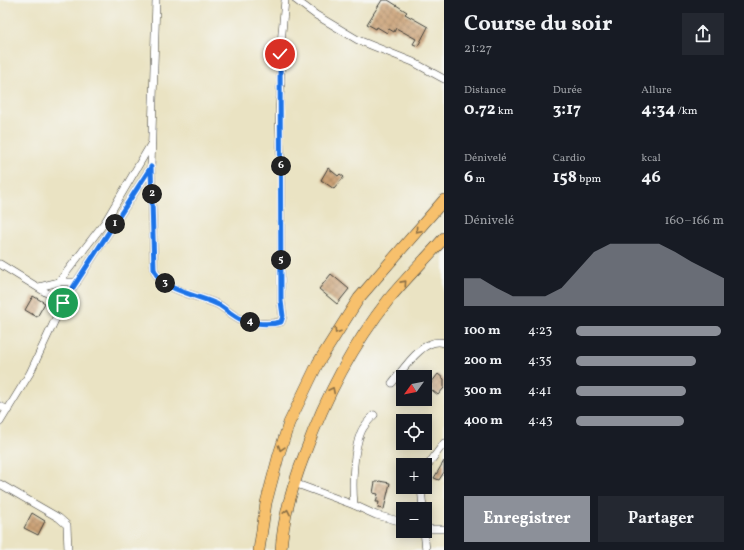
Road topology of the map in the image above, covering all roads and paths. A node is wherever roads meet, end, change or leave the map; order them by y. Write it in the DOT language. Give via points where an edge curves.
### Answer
graph roads {
  1 [pos="156,0"];
  2 [pos="285,0"];
  3 [pos="296,0"];
  4 [pos="444,79"];
  5 [pos="152,142"];
  6 [pos="151,167"];
  7 [pos="444,200"];
  8 [pos="112,211"];
  9 [pos="118,220"];
  10 [pos="444,238"];
  11 [pos="0,264"];
  12 [pos="59,282"];
  13 [pos="77,282"];
  14 [pos="39,287"];
  15 [pos="63,303"];
  16 [pos="444,344"];
  17 [pos="392,383"];
  18 [pos="0,406"];
  19 [pos="8,410"];
  20 [pos="374,415"];
  21 [pos="0,422"];
  22 [pos="444,443"];
  23 [pos="432,460"];
  24 [pos="294,483"];
  25 [pos="0,484"];
  26 [pos="354,505"];
  27 [pos="396,520"];
  28 [pos="443,528"];
  29 [pos="432,529"];
  30 [pos="425,538"];
  31 [pos="68,550"];
  32 [pos="259,550"];
  33 [pos="281,550"];
  34 [pos="426,550"];
  1 -- 5 [label="street"];
  2 -- 6 [label="street" via="280,54 279,112 282,169 281,322 274,324 243,320 201,296 171,287 156,275"];
  3 -- 4 [label="street" via="358,40 406,59"];
  5 -- 6 [label="street"];
  5 -- 8 [label="street"];
  6 -- 9 [label="street"];
  7 -- 32 [label="highway, one-way" via="359,298 318,363 289,424 281,448 266,503"];
  8 -- 9 [label="street"];
  8 -- 12 [label="street"];
  9 -- 13 [label="street"];
  24 -- 10 [label="highway, one-way" via="319,416 343,368 390,299"];
  11 -- 14 [label="street"];
  12 -- 13 [label="street"];
  12 -- 14 [label="street"];
  13 -- 15 [label="street"];
  14 -- 15 [label="street"];
  15 -- 19 [label="street" via="30,373"];
  16 -- 17 [label="street" via="433,343 421,349"];
  18 -- 19 [label="street"];
  19 -- 21 [label="street"];
  20 -- 26 [label="street" via="360,433 352,487"];
  22 -- 23 [label="street"];
  24 -- 26 [label="street"];
  33 -- 24 [label="highway, one-way"];
  25 -- 31 [label="street" via="67,525"];
  26 -- 27 [label="street"];
  28 -- 29 [label="street"];
  30 -- 34 [label="street"];
}
